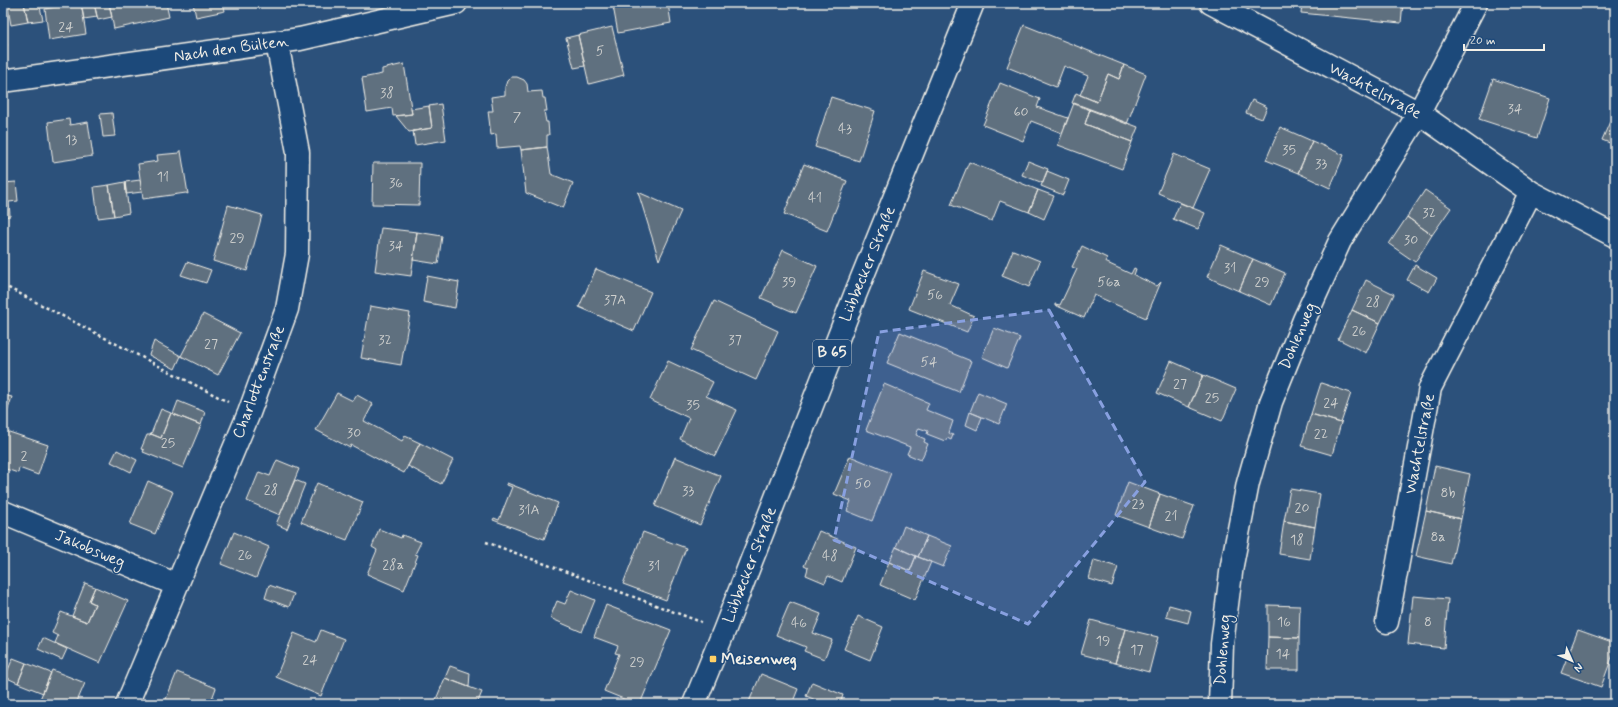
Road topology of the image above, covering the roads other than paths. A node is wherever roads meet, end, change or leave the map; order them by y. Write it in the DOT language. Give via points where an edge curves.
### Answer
graph roads {
  1 [pos="456,3"];
  2 [pos="974,3"];
  3 [pos="1211,3"];
  4 [pos="1476,3"];
  5 [pos="277,43"];
  6 [pos="3,80"];
  7 [pos="1419,113"];
  8 [pos="1531,192"];
  9 [pos="1615,236"];
  10 [pos="3,512"];
  11 [pos="177,585"];
  12 [pos="1387,622"];
  13 [pos="127,704"];
  14 [pos="694,704"];
  15 [pos="1220,704"];
  1 -- 5 [label="street, Nach den Bülten"];
  2 -- 14 [label="street, Lübbecker Straße / B 65" via="855,295"];
  3 -- 7 [label="street, Wachtelstraße"];
  4 -- 7 [label="street, Dohlenweg"];
  5 -- 6 [label="street, Nach den Bülten"];
  5 -- 11 [label="street, Charlottenstraße" via="298,152 297,254 287,309 250,413"];
  7 -- 8 [label="street, Wachtelstraße"];
  7 -- 15 [label="street, Dohlenweg" via="1340,241 1271,402 1248,483 1232,565 1222,644"];
  8 -- 9 [label="street, Wachtelstraße"];
  8 -- 12 [label="street, Wachtelstraße" via="1430,388"];
  10 -- 11 [label="street, Jakobsweg"];
  11 -- 13 [label="street, Charlottenstraße"];
}
